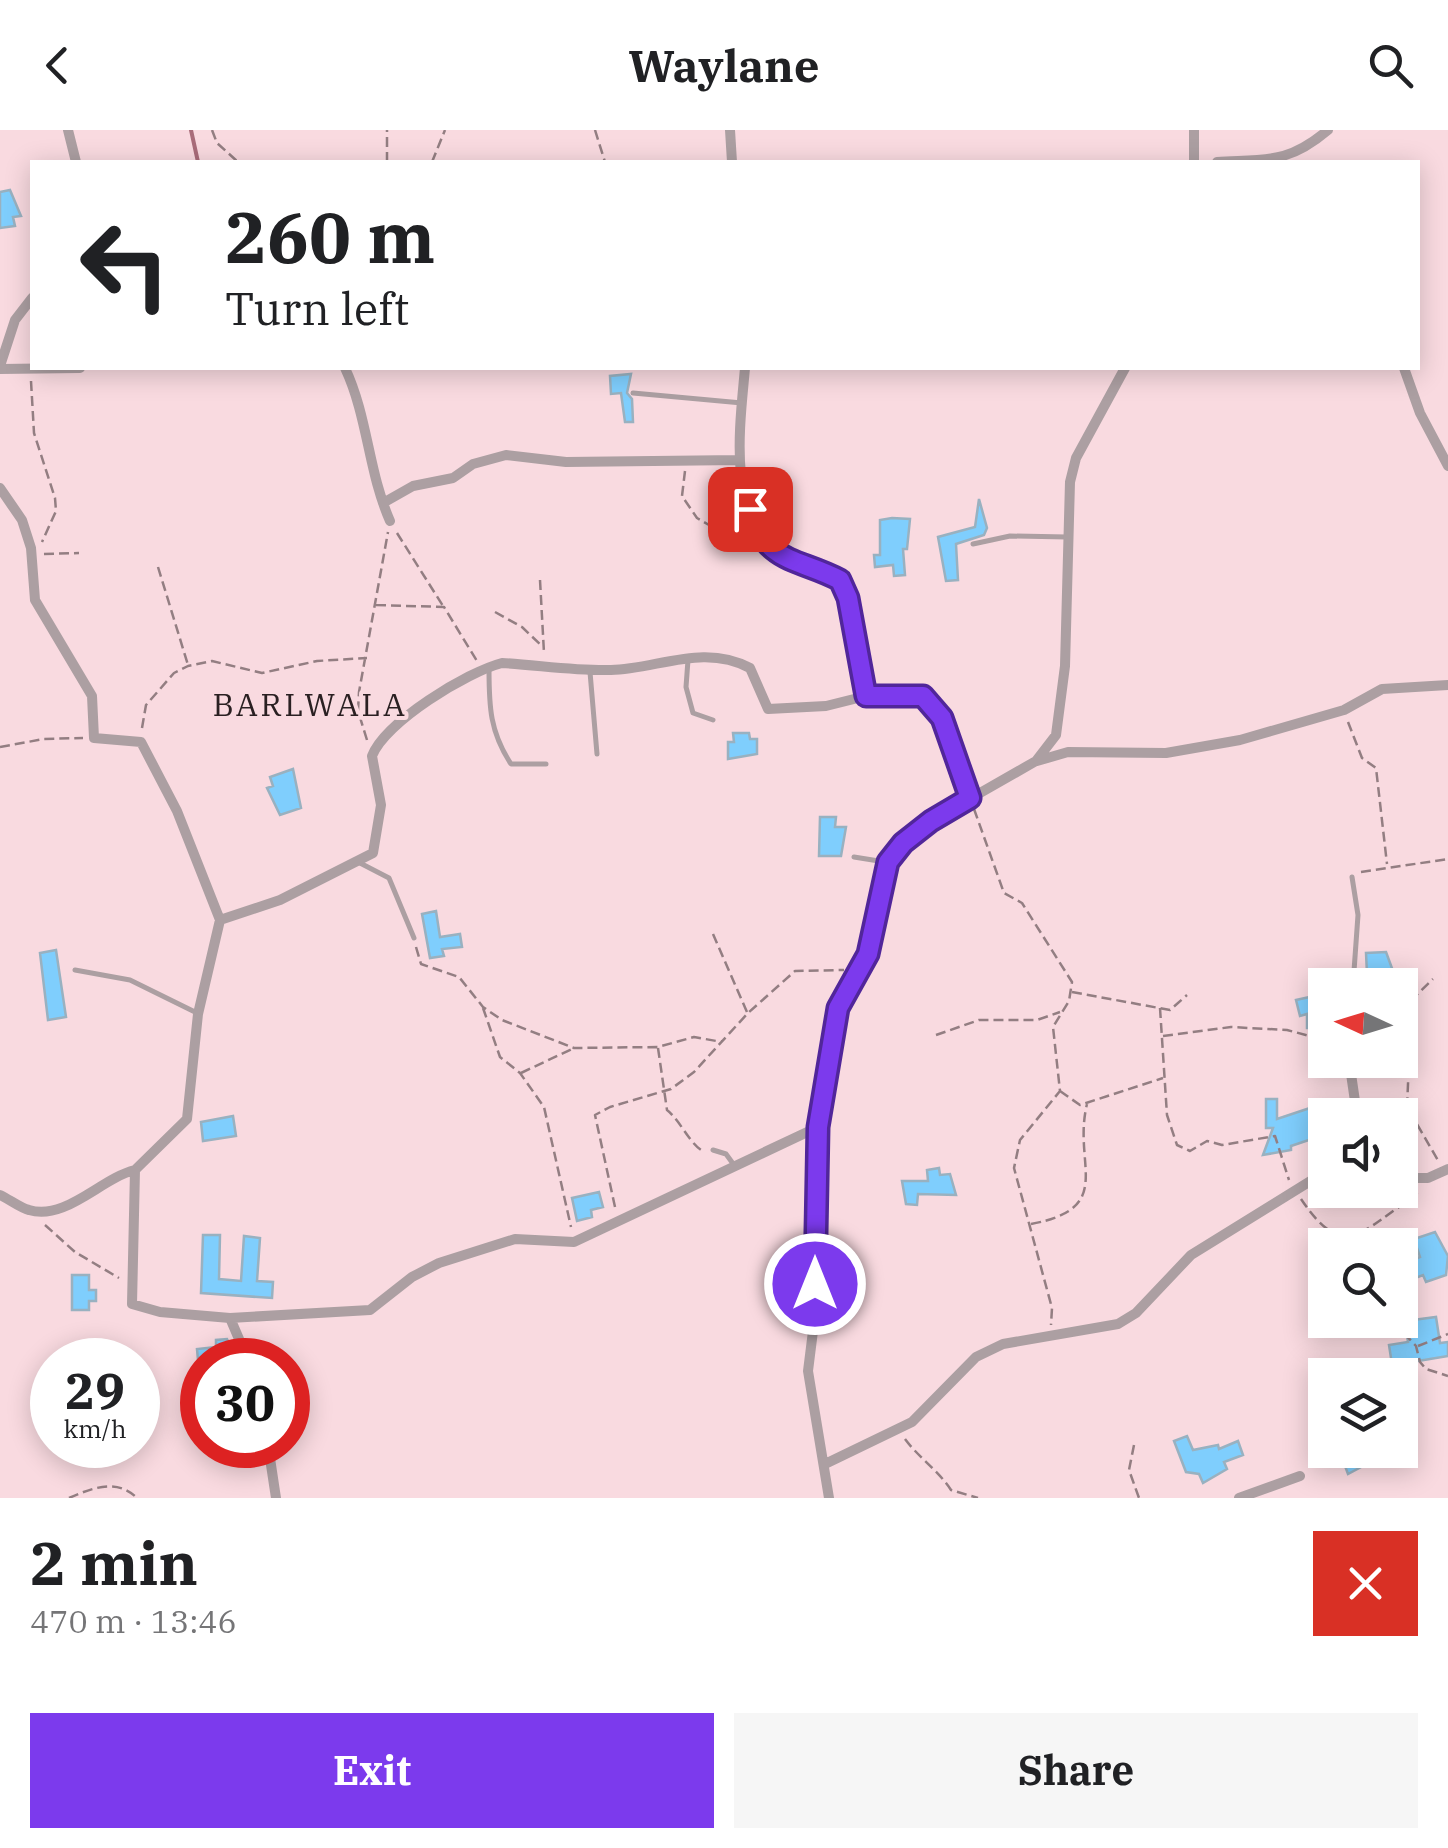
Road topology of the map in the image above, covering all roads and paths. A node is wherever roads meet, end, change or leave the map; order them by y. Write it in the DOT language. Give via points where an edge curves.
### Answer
graph roads {
  1 [pos="68,130"];
  2 [pos="212,130"];
  3 [pos="387,130"];
  4 [pos="446,130"];
  5 [pos="595,130"];
  6 [pos="730,130"];
  7 [pos="1194,130"];
  8 [pos="1328,130"];
  9 [pos="76,160"];
  10 [pos="236,160"];
  11 [pos="386,160"];
  12 [pos="433,160"];
  13 [pos="603,160"];
  14 [pos="732,160"];
  15 [pos="1194,160"];
  16 [pos="1272,160"];
  17 [pos="30,301"];
  18 [pos="0,368"];
  19 [pos="30,370"];
  20 [pos="346,370"];
  21 [pos="745,370"];
  22 [pos="1124,370"];
  23 [pos="1405,370"];
  24 [pos="634,394"];
  25 [pos="742,404"];
  26 [pos="690,460"];
  27 [pos="740,460"];
  28 [pos="1448,466"];
  29 [pos="0,488"];
  30 [pos="383,503"];
  31 [pos="390,521"];
  32 [pos="756,532"];
  33 [pos="1067,536"];
  34 [pos="974,544"];
  35 [pos="32,552"];
  36 [pos="79,553"];
  37 [pos="158,567"];
  38 [pos="540,580"];
  39 [pos="374,605"];
  40 [pos="444,608"];
  41 [pos="495,612"];
  42 [pos="544,648"];
  43 [pos="688,657"];
  44 [pos="367,658"];
  45 [pos="545,664"];
  46 [pos="188,666"];
  47 [pos="486,668"];
  48 [pos="590,669"];
  49 [pos="1448,685"];
  50 [pos="866,696"];
  51 [pos="1344,710"];
  52 [pos="713,720"];
  53 [pos="94,738"];
  54 [pos="140,742"];
  55 [pos="0,747"];
  56 [pos="597,754"];
  57 [pos="372,756"];
  58 [pos="1036,761"];
  59 [pos="546,764"];
  60 [pos="970,798"];
  61 [pos="854,857"];
  62 [pos="1448,859"];
  63 [pos="888,862"];
  64 [pos="360,863"];
  65 [pos="1387,864"];
  66 [pos="1352,877"];
  67 [pos="220,920"];
  68 [pos="712,934"];
  69 [pos="414,938"];
  70 [pos="1353,968"];
  71 [pos="75,970"];
  72 [pos="856,972"];
  73 [pos="1433,979"];
  74 [pos="1070,992"];
  75 [pos="1418,993"];
  76 [pos="1188,995"];
  77 [pos="483,1007"];
  78 [pos="1160,1008"];
  79 [pos="1060,1012"];
  80 [pos="748,1013"];
  81 [pos="198,1014"];
  82 [pos="936,1035"];
  83 [pos="1308,1035"];
  84 [pos="1161,1036"];
  85 [pos="723,1043"];
  86 [pos="658,1047"];
  87 [pos="574,1048"];
  88 [pos="520,1073"];
  89 [pos="1164,1077"];
  90 [pos="1408,1078"];
  91 [pos="663,1091"];
  92 [pos="1060,1091"];
  93 [pos="1086,1104"];
  94 [pos="818,1127"];
  95 [pos="713,1150"];
  96 [pos="736,1167"];
  97 [pos="135,1170"];
  98 [pos="1447,1170"];
  99 [pos="1418,1176"];
  100 [pos="1428,1178"];
  101 [pos="1308,1182"];
  102 [pos="1295,1190"];
  103 [pos="0,1195"];
  104 [pos="29,1210"];
  105 [pos="619,1224"];
  106 [pos="1030,1225"];
  107 [pos="1323,1228"];
  108 [pos="1364,1228"];
  109 [pos="574,1242"];
  110 [pos="130,1282"];
  111 [pos="230,1318"];
  112 [pos="1448,1334"];
  113 [pos="239,1338"];
  114 [pos="1052,1338"];
  115 [pos="1409,1338"];
  116 [pos="1416,1346"];
  117 [pos="1448,1376"];
  118 [pos="899,1430"];
  119 [pos="1134,1445"];
  120 [pos="825,1464"];
  121 [pos="271,1468"];
  122 [pos="1300,1476"];
  123 [pos="69,1498"];
  124 [pos="137,1498"];
  125 [pos="276,1498"];
  126 [pos="829,1498"];
  127 [pos="978,1498"];
  128 [pos="1139,1498"];
  129 [pos="1239,1498"];
  1 -- 9 [label="street"];
  2 -- 10 [label="path"];
  3 -- 11 [label="path"];
  4 -- 12 [label="path"];
  5 -- 13 [label="path"];
  6 -- 14 [label="street"];
  7 -- 15 [label="street"];
  8 -- 16 [label="street" via="1301,153"];
  17 -- 18 [label="street" via="15,320"];
  18 -- 19 [label="street"];
  19 -- 35 [label="path" via="31,414 56,511"];
  20 -- 30 [label="street"];
  21 -- 25 [label="street"];
  22 -- 33 [label="street" via="1076,458"];
  23 -- 28 [label="street"];
  24 -- 25 [label="lane"];
  25 -- 27 [label="street"];
  26 -- 27 [label="street"];
  26 -- 30 [label="street" via="566,462 506,455"];
  26 -- 32 [label="path" via="682,496 697,518"];
  27 -- 32 [label="street"];
  29 -- 35 [label="street" via="22,520"];
  30 -- 31 [label="street"];
  31 -- 39 [label="path"];
  31 -- 40 [label="path"];
  32 -- 50 [label="street" via="777,554 844,586"];
  33 -- 34 [label="lane"];
  33 -- 58 [label="street" via="1059,724"];
  35 -- 36 [label="path"];
  35 -- 53 [label="street" via="36,600 92,696"];
  37 -- 46 [label="path"];
  38 -- 42 [label="path"];
  39 -- 40 [label="path"];
  39 -- 44 [label="path"];
  40 -- 47 [label="path"];
  41 -- 42 [label="path"];
  42 -- 45 [label="path"];
  43 -- 48 [label="street"];
  43 -- 50 [label="street" via="750,668 768,709"];
  43 -- 52 [label="lane" via="693,714"];
  44 -- 46 [label="path" via="262,673 212,661"];
  44 -- 57 [label="path" via="358,712"];
  45 -- 47 [label="street"];
  45 -- 48 [label="street"];
  46 -- 54 [label="path" via="146,705"];
  47 -- 57 [label="street" via="396,724"];
  47 -- 59 [label="lane" via="490,720 502,752 511,764"];
  48 -- 56 [label="lane"];
  49 -- 51 [label="street" via="1382,689"];
  50 -- 60 [label="street" via="923,696 942,718"];
  51 -- 58 [label="street" via="1166,753 1068,752"];
  51 -- 65 [label="path" via="1362,758 1376,768"];
  53 -- 54 [label="street"];
  53 -- 55 [label="path"];
  54 -- 67 [label="street" via="177,811"];
  57 -- 64 [label="street" via="380,822 374,853"];
  58 -- 60 [label="street"];
  60 -- 63 [label="street" via="931,821"];
  60 -- 74 [label="path" via="1004,893 1022,903 1072,982"];
  61 -- 63 [label="lane"];
  62 -- 65 [label="path"];
  63 -- 72 [label="street" via="874,936"];
  64 -- 67 [label="street"];
  64 -- 69 [label="lane" via="389,878"];
  65 -- 66 [label="path"];
  66 -- 70 [label="lane" via="1358,914"];
  67 -- 81 [label="street"];
  68 -- 80 [label="path"];
  69 -- 77 [label="path" via="421,964 459,978"];
  71 -- 81 [label="lane" via="130,980"];
  72 -- 80 [label="path" via="795,971"];
  72 -- 94 [label="street" via="838,1008"];
  73 -- 75 [label="path"];
  74 -- 78 [label="path"];
  74 -- 79 [label="path"];
  76 -- 78 [label="path" via="1170,1010"];
  77 -- 87 [label="path"];
  77 -- 88 [label="path" via="500,1057"];
  78 -- 84 [label="path"];
  79 -- 82 [label="path" via="1037,1020 979,1020"];
  79 -- 92 [label="path" via="1053,1026"];
  80 -- 85 [label="path"];
  81 -- 97 [label="street" via="187,1119"];
  83 -- 84 [label="path" via="1231,1026"];
  84 -- 89 [label="path"];
  85 -- 86 [label="path" via="694,1037"];
  85 -- 91 [label="path"];
  86 -- 87 [label="path"];
  86 -- 91 [label="path"];
  87 -- 88 [label="path"];
  88 -- 109 [label="path" via="544,1107"];
  89 -- 93 [label="path"];
  89 -- 102 [label="path" via="1177,1144 1190,1151 1207,1141 1222,1145 1275,1136"];
  90 -- 98 [label="path" via="1407,1107 1415,1127"];
  91 -- 95 [label="path" via="667,1110 696,1148"];
  91 -- 105 [label="path" via="595,1115"];
  92 -- 93 [label="path"];
  92 -- 106 [label="path" via="1020,1140 1014,1168"];
  93 -- 106 [label="path" via="1080,1205 1074,1213"];
  94 -- 96 [label="street"];
  94 -- 120 [label="street" via="808,1371"];
  95 -- 96 [label="lane"];
  96 -- 105 [label="street"];
  97 -- 104 [label="street" via="62,1209"];
  97 -- 110 [label="street"];
  98 -- 100 [label="street"];
  99 -- 100 [label="street"];
  100 -- 108 [label="path" via="1414,1197"];
  101 -- 102 [label="street"];
  102 -- 107 [label="path"];
  102 -- 114 [label="street" via="1191,1255 1136,1314"];
  103 -- 104 [label="street"];
  104 -- 110 [label="path" via="75,1252"];
  105 -- 109 [label="street"];
  106 -- 114 [label="path" via="1052,1308"];
  109 -- 111 [label="street" via="488,1244 412,1277 370,1310"];
  110 -- 111 [label="street" via="131,1301 139,1308"];
  111 -- 113 [label="street"];
  112 -- 116 [label="path"];
  114 -- 118 [label="street" via="1003,1344 976,1356"];
  115 -- 116 [label="path"];
  116 -- 117 [label="path" via="1426,1369"];
  118 -- 120 [label="street"];
  118 -- 127 [label="path" via="951,1490"];
  119 -- 128 [label="path" via="1128,1470"];
  120 -- 126 [label="street"];
  121 -- 125 [label="street"];
  122 -- 129 [label="street"];
  123 -- 124 [label="path" via="117,1486"];
}
